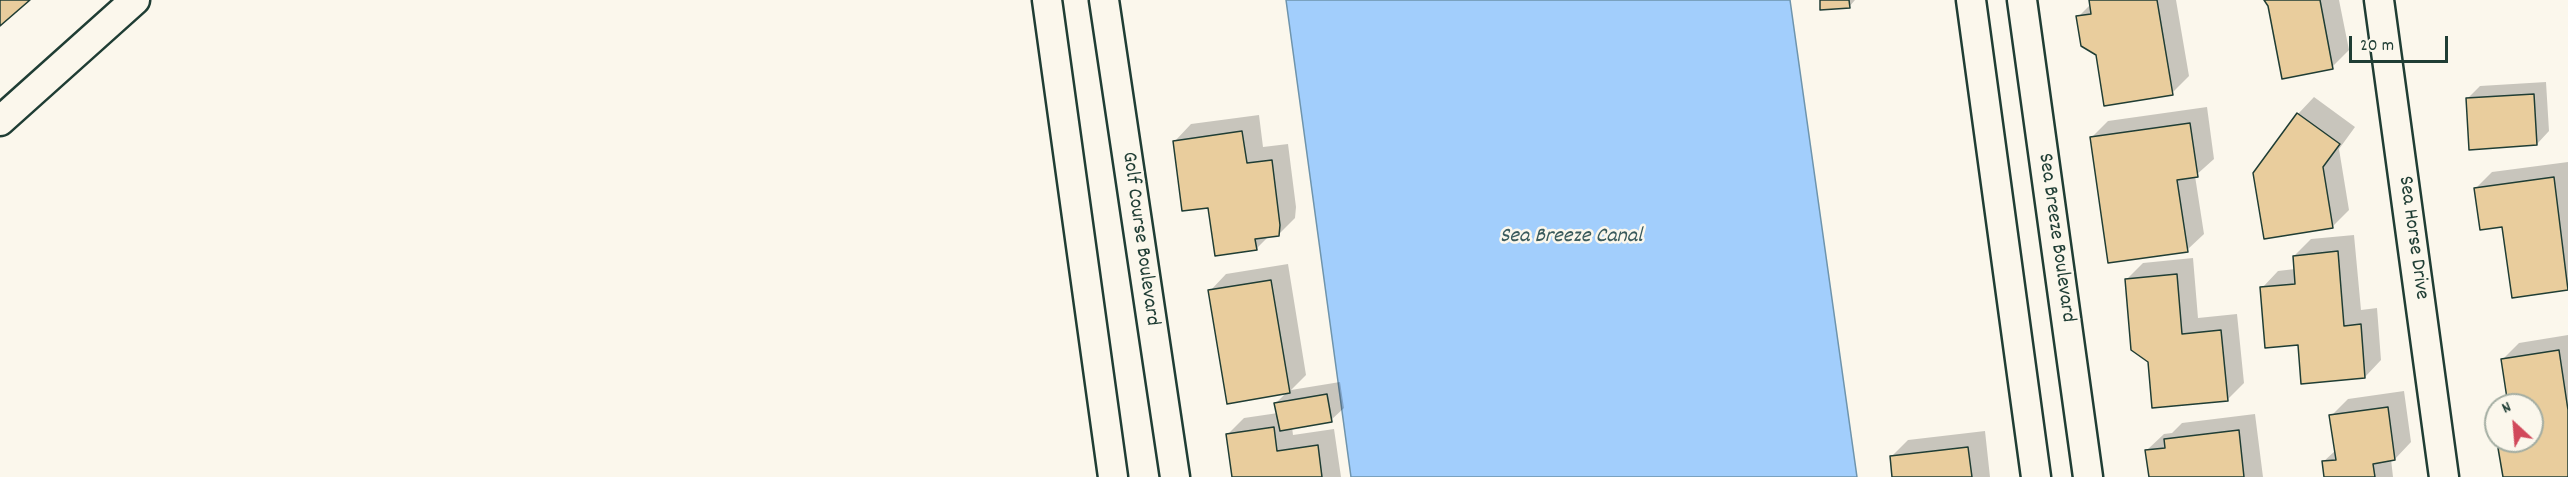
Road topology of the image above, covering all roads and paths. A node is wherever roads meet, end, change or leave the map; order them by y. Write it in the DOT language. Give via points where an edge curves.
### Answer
graph roads {
  1 [pos="1047,0"];
  2 [pos="1104,0"];
  3 [pos="1971,0"];
  4 [pos="2022,0"];
  5 [pos="2379,0"];
  6 [pos="129,2"];
  7 [pos="0,121"];
  8 [pos="1113,477"];
  9 [pos="1175,477"];
  10 [pos="2036,477"];
  11 [pos="2088,477"];
  12 [pos="2444,477"];
  1 -- 8 [label="street"];
  2 -- 9 [label="street, Golf Course Boulevard"];
  3 -- 10 [label="street"];
  4 -- 11 [label="street, Sea Breeze Boulevard"];
  5 -- 12 [label="street, Sea Horse Drive"];
  6 -- 7 [label="street"];
}
